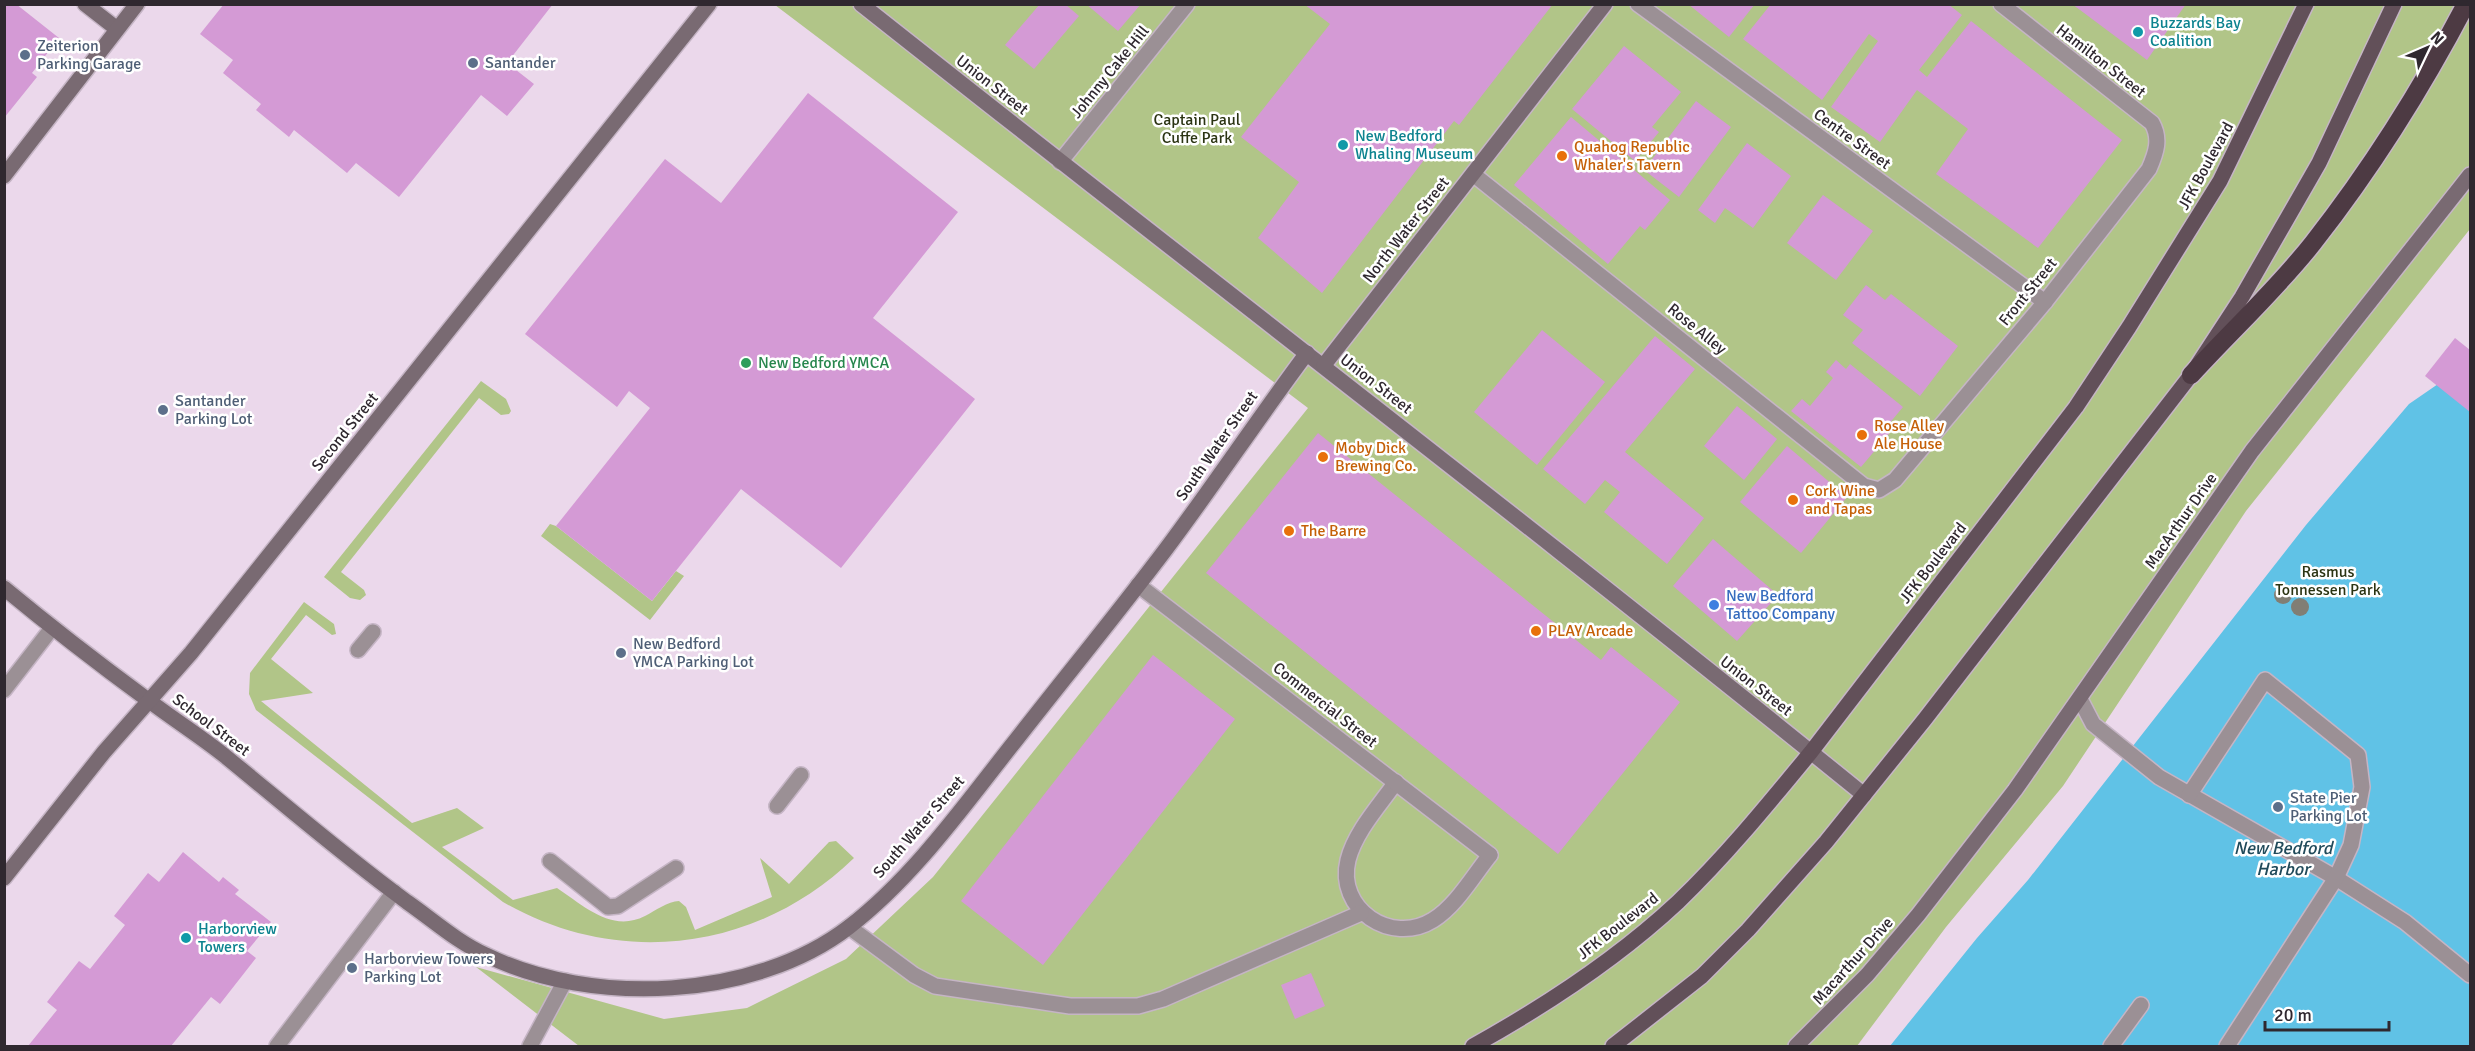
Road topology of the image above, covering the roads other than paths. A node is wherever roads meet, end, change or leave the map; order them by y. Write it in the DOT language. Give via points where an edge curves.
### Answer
graph roads {
  1 [pos="86,4"];
  2 [pos="136,4"];
  3 [pos="709,4"];
  4 [pos="861,4"];
  5 [pos="1187,4"];
  6 [pos="1605,4"];
  7 [pos="1638,4"];
  8 [pos="2001,4"];
  9 [pos="2306,4"];
  10 [pos="2394,4"];
  11 [pos="2466,4"];
  12 [pos="117,29"];
  13 [pos="2152,123"];
  14 [pos="1060,162"];
  15 [pos="1473,174"];
  16 [pos="2470,175"];
  17 [pos="4,176"];
  18 [pos="2045,302"];
  19 [pos="1307,353"];
  20 [pos="1323,365"];
  21 [pos="2191,375"];
  22 [pos="1901,473"];
  23 [pos="1138,585"];
  24 [pos="4,588"];
  25 [pos="52,628"];
  26 [pos="373,632"];
  27 [pos="358,650"];
  28 [pos="4,690"];
  29 [pos="2080,699"];
  30 [pos="149,701"];
  31 [pos="1811,752"];
  32 [pos="801,775"];
  33 [pos="1395,782"];
  34 [pos="1864,795"];
  35 [pos="2189,795"];
  36 [pos="777,806"];
  37 [pos="550,861"];
  38 [pos="676,868"];
  39 [pos="4,878"];
  40 [pos="2336,878"];
  41 [pos="394,892"];
  42 [pos="1932,896"];
  43 [pos="1360,913"];
  44 [pos="849,927"];
  45 [pos="2470,975"];
  46 [pos="566,981"];
  47 [pos="2141,1005"];
  48 [pos="277,1047"];
  49 [pos="530,1047"];
  50 [pos="1473,1047"];
  51 [pos="1613,1047"];
  52 [pos="1796,1047"];
  53 [pos="2111,1047"];
  54 [pos="2227,1047"];
  1 -- 12 [label="main road"];
  2 -- 12 [label="main road"];
  3 -- 30 [label="main road, Second Street"];
  4 -- 14 [label="main road, Union Street"];
  5 -- 14 [label="street, Johnny Cake Hill"];
  6 -- 15 [label="main road, North Water Street"];
  7 -- 18 [label="street, Centre Street"];
  8 -- 13 [label="street, Hamilton Street"];
  9 -- 31 [label="main road, JFK Boulevard" via="2220,181 2130,327 2076,407"];
  10 -- 21 [label="main road" via="2319,163 2242,297"];
  11 -- 21 [label="highway" via="2379,151 2312,244"];
  12 -- 17 [label="main road"];
  13 -- 18 [label="street, Front Street" via="2157,144 2148,169"];
  14 -- 19 [label="main road, Union Street"];
  15 -- 20 [label="main road, North Water Street"];
  15 -- 22 [label="street, Rose Alley" via="1864,486 1884,488"];
  16 -- 29 [label="main road, MacArthur Drive" via="2252,451"];
  18 -- 22 [label="street, Front Street"];
  19 -- 20 [label="main road, Union Street"];
  19 -- 23 [label="main road, South Water Street"];
  20 -- 31 [label="main road, Union Street"];
  21 -- 34 [label="main road"];
  23 -- 33 [label="street, Commercial Street"];
  23 -- 44 [label="main road, South Water Street" via="940,835 902,878"];
  24 -- 25 [label="main road, School Street"];
  25 -- 28 [label="street"];
  25 -- 30 [label="main road, School Street"];
  26 -- 27 [label="street"];
  29 -- 35 [label="street" via="2093,724 2158,777"];
  29 -- 42 [label="main road, MacArthur Drive"];
  30 -- 39 [label="main road, Second Street"];
  30 -- 41 [label="main road, School Street" via="220,752"];
  31 -- 34 [label="main road, Union Street"];
  31 -- 50 [label="main road, JFK Boulevard" via="1678,902 1578,981"];
  32 -- 36 [label="street"];
  33 -- 43 [label="street" via="1353,845 1347,862 1350,897"];
  33 -- 43 [label="street, Commercial Street" via="1490,855 1452,904 1434,920 1414,929 1379,924"];
  34 -- 51 [label="main road" via="1725,953"];
  35 -- 40 [label="street"];
  35 -- 40 [label="street" via="2265,680 2358,755 2362,787 2351,845"];
  37 -- 38 [label="street" via="608,907 618,906"];
  40 -- 45 [label="street" via="2405,922"];
  40 -- 54 [label="street"];
  41 -- 46 [label="main road, South Water Street" via="449,934 486,956"];
  41 -- 48 [label="street"];
  42 -- 52 [label="main road, Macarthur Drive" via="1867,975"];
  43 -- 44 [label="street" via="1163,999 1138,1006 1070,1006 935,986"];
  44 -- 46 [label="main road, South Water Street" via="786,962 693,986 643,990"];
  46 -- 49 [label="street"];
  47 -- 53 [label="street"];
}
